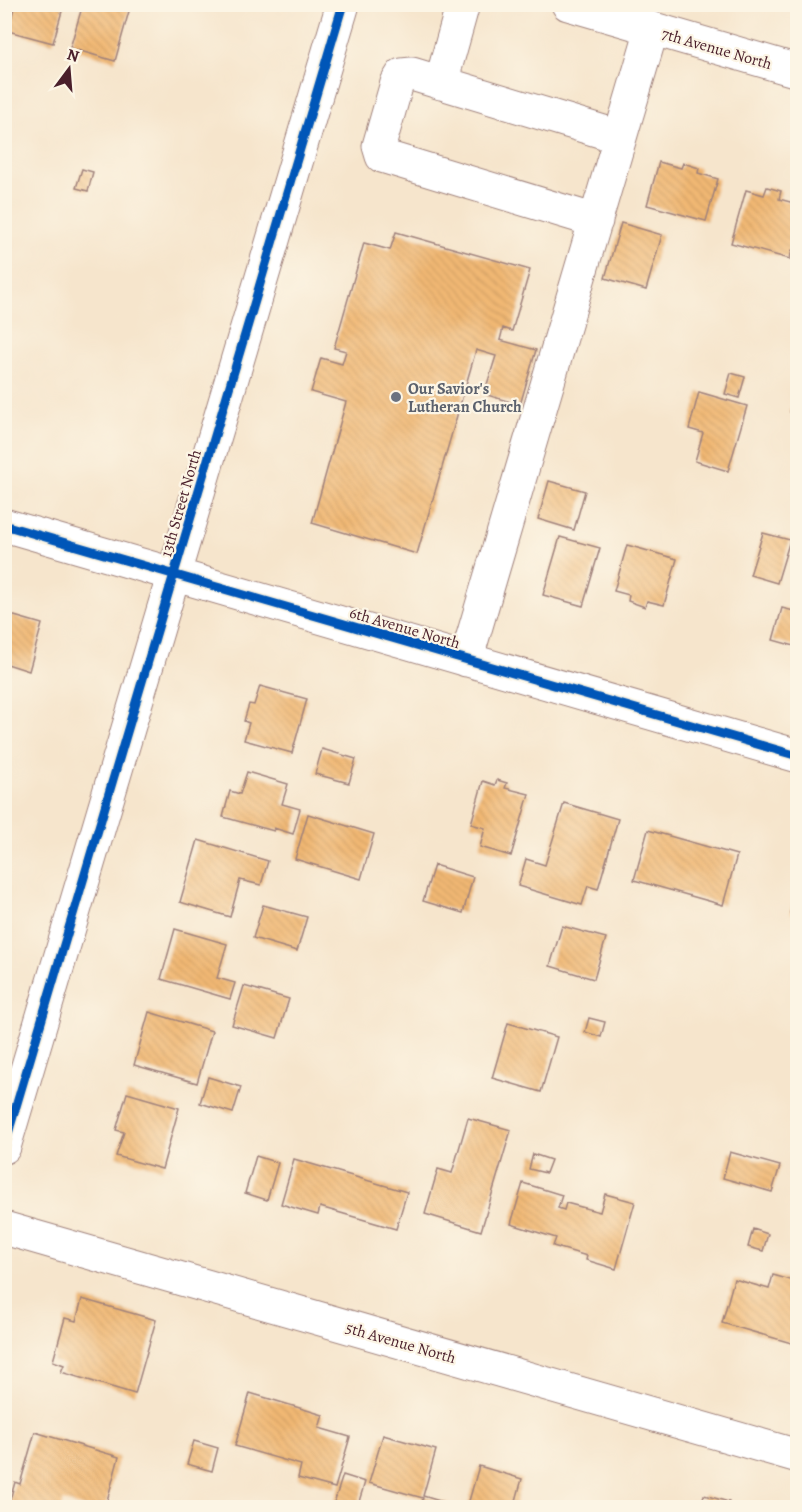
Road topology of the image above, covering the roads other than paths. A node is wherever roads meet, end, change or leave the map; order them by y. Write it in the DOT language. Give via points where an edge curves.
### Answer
graph roads {
  1 [pos="343,4"];
  2 [pos="464,4"];
  3 [pos="568,4"];
  4 [pos="652,29"];
  5 [pos="798,71"];
  6 [pos="441,83"];
  7 [pos="620,137"];
  8 [pos="596,221"];
  9 [pos="4,525"];
  10 [pos="174,574"];
  11 [pos="466,660"];
  12 [pos="798,756"];
  13 [pos="4,1148"];
  14 [pos="4,1228"];
  15 [pos="798,1455"];
  1 -- 10 [label="street, 13th Street North"];
  2 -- 6 [label="street"];
  3 -- 4 [label="street, 7th Avenue North"];
  4 -- 5 [label="street, 7th Avenue North"];
  4 -- 7 [label="street"];
  6 -- 7 [label="street"];
  6 -- 8 [label="street" via="412,74 399,78 379,146 382,156"];
  7 -- 8 [label="street"];
  8 -- 11 [label="street"];
  9 -- 10 [label="street, 6th Avenue North"];
  10 -- 11 [label="street, 6th Avenue North"];
  10 -- 13 [label="street, 13th Street North"];
  11 -- 12 [label="street, 6th Avenue North"];
  14 -- 15 [label="street, 5th Avenue North"];
}
